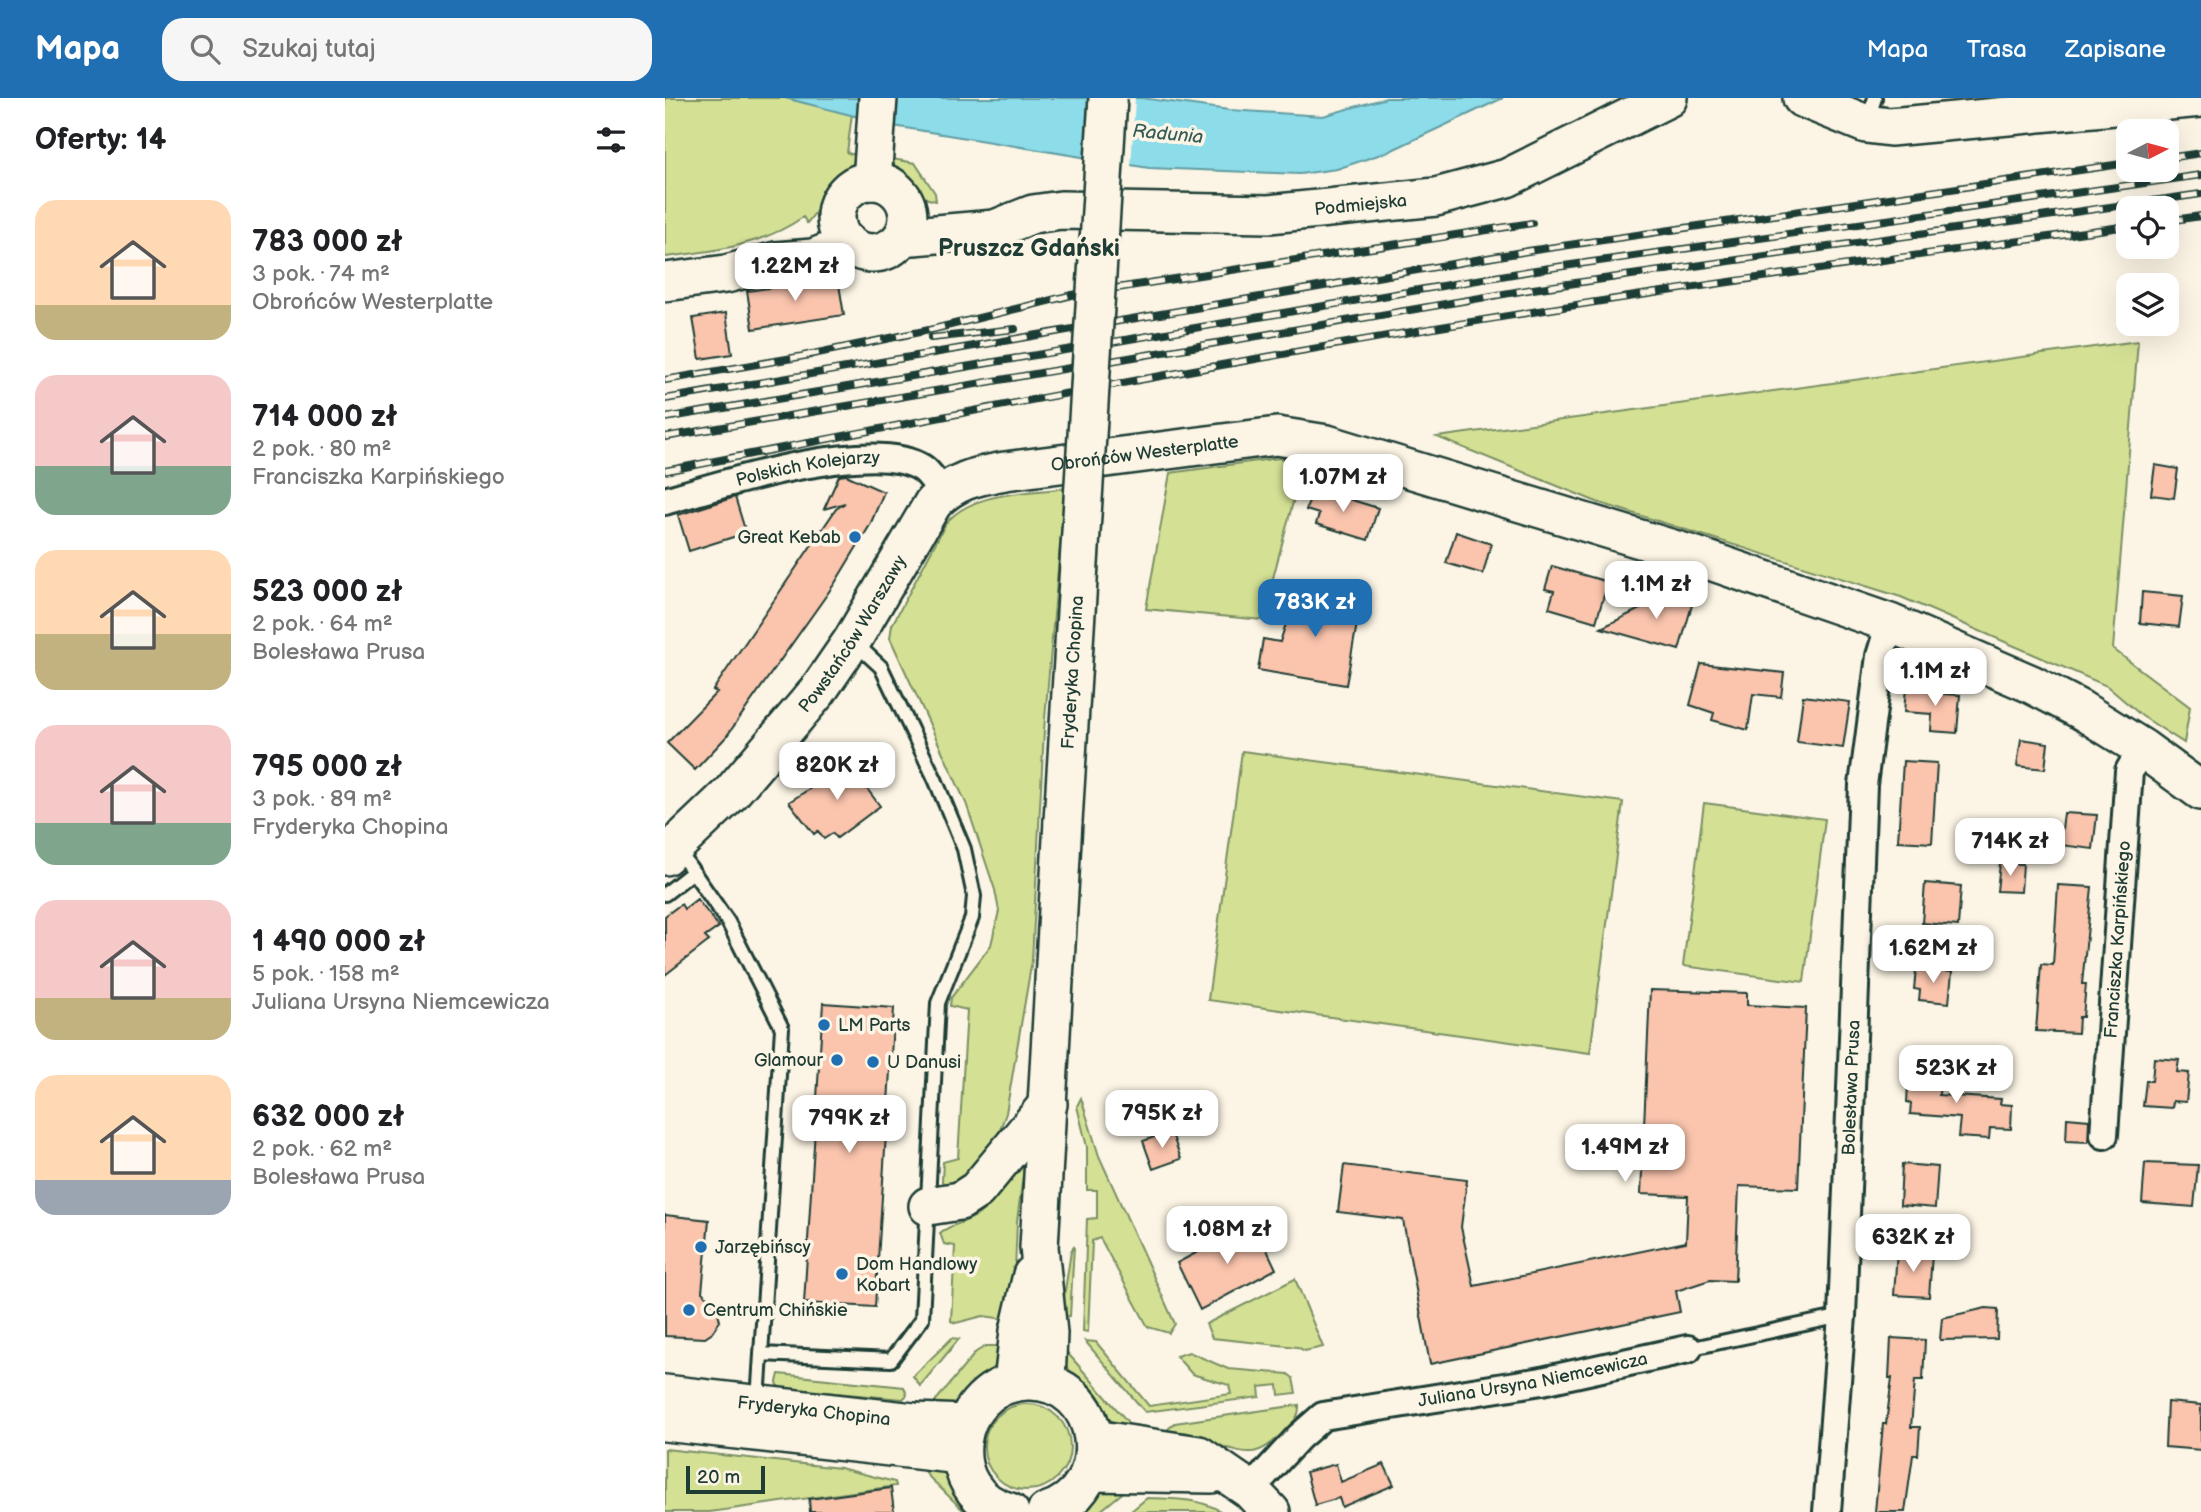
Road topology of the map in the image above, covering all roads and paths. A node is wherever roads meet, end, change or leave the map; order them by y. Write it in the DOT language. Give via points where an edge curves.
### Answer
graph roads {
  1 [pos="877,98"];
  2 [pos="1108,98"];
  3 [pos="1668,98"];
  4 [pos="1802,98"];
  5 [pos="2201,98"];
  6 [pos="1870,111"];
  7 [pos="872,181"];
  8 [pos="906,220"];
  9 [pos="843,232"];
  10 [pos="665,282"];
  11 [pos="943,492"];
  12 [pos="665,501"];
  13 [pos="1890,623"];
  14 [pos="852,641"];
  15 [pos="2142,748"];
  16 [pos="2201,791"];
  17 [pos="678,858"];
  18 [pos="665,894"];
  19 [pos="1048,1104"];
  20 [pos="2105,1135"];
  21 [pos="928,1206"];
  22 [pos="1842,1316"];
  23 [pos="1688,1349"];
  24 [pos="761,1354"];
  25 [pos="1029,1383"];
  26 [pos="665,1394"];
  27 [pos="758,1405"];
  28 [pos="665,1422"];
  29 [pos="963,1440"];
  30 [pos="1092,1455"];
  31 [pos="1251,1492"];
  32 [pos="1010,1512"];
  33 [pos="1045,1512"];
  34 [pos="1827,1512"];
  1 -- 7 [label="street"];
  2 -- 19 [label="street, Fryderyka Chopina, bridge"];
  3 -- 8 [label="street, Podmiejska" via="1507,178 1436,197 1221,216 1082,209 1033,215 995,229 913,236"];
  4 -- 6 [label="street"];
  5 -- 6 [label="street" via="1890,127"];
  7 -- 8 [label="street" via="894,188"];
  7 -- 9 [label="street" via="861,183 843,197"];
  8 -- 9 [label="street" via="886,251 860,251"];
  9 -- 10 [label="street" via="801,236 776,261"];
  11 -- 12 [label="street, Polskich Kolejarzy" via="924,469 871,458 831,461 726,482"];
  11 -- 13 [label="street, Obrońców Westerplatte" via="962,481 1005,471 1251,439 1296,438 1399,464 1696,556"];
  11 -- 14 [label="street, Powstańców Warszawy" via="919,524"];
  13 -- 15 [label="street, Obrońców Westerplatte" via="2031,684"];
  13 -- 22 [label="street, Bolesława Prusa" via="1880,656 1863,785"];
  14 -- 17 [label="street, Powstańców Warszawy" via="787,730"];
  14 -- 21 [label="lane" via="881,667 953,817 973,884 972,918 938,1003"];
  15 -- 16 [label="street, Obrońców Westerplatte"];
  15 -- 20 [label="street, Franciszka Karpińskiego" via="2129,771"];
  17 -- 18 [label="lane"];
  17 -- 24 [label="lane" via="728,922 782,1028"];
  19 -- 21 [label="street" via="977,1190 960,1201"];
  19 -- 25 [label="street, Fryderyka Chopina" via="1039,1247 1048,1333"];
  21 -- 24 [label="lane" via="922,1319 891,1360"];
  22 -- 23 [label="lane, Juliana Ursyna Niemcewicza"];
  22 -- 34 [label="street, Bolesława Prusa"];
  23 -- 31 [label="street, Juliana Ursyna Niemcewicza" via="1531,1383 1323,1416"];
  24 -- 27 [label="lane"];
  25 -- 29 [label="street" via="984,1397"];
  25 -- 30 [label="street" via="1063,1391 1078,1404 1089,1420"];
  26 -- 27 [label="street, Fryderyka Chopina"];
  27 -- 29 [label="street, Fryderyka Chopina"];
  28 -- 29 [label="street, Fryderyka Chopina"];
  29 -- 32 [label="street" via="965,1473 974,1489 987,1502"];
  30 -- 31 [label="street" via="1199,1455"];
  30 -- 33 [label="street" via="1070,1500"];
}
